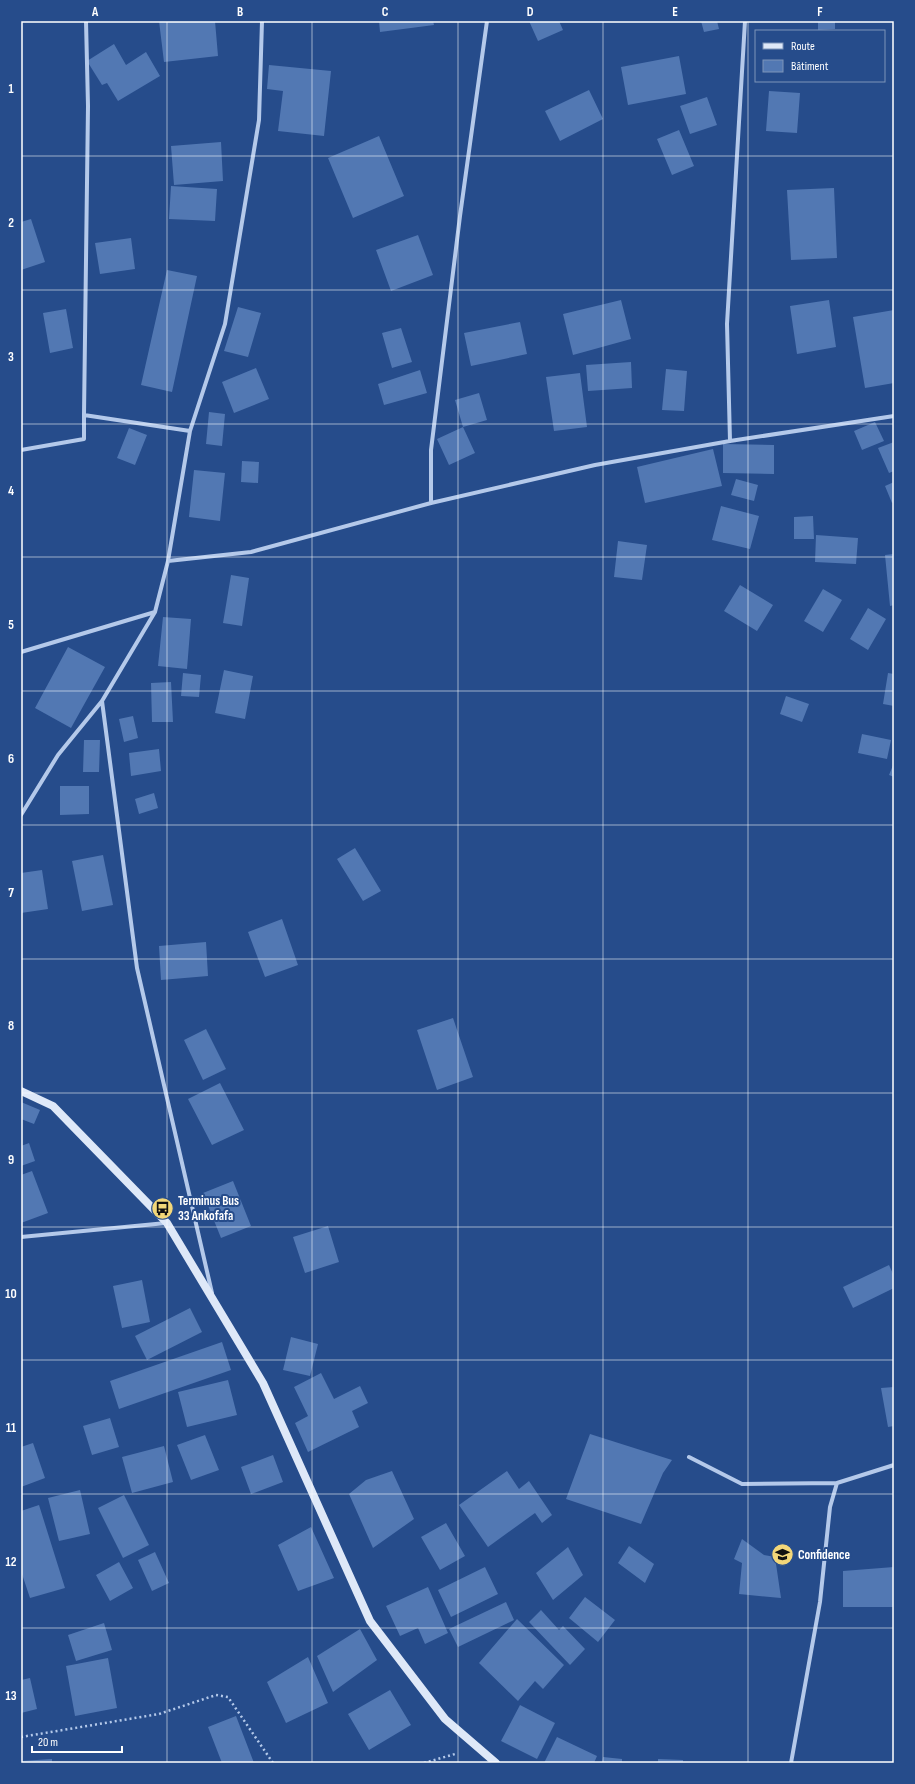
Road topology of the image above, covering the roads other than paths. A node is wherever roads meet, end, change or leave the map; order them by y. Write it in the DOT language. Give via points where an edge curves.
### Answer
graph roads {
  1 [pos="86,21"];
  2 [pos="262,21"];
  3 [pos="487,21"];
  4 [pos="745,21"];
  5 [pos="84,415"];
  6 [pos="894,416"];
  7 [pos="190,431"];
  8 [pos="730,441"];
  9 [pos="21,450"];
  10 [pos="431,503"];
  11 [pos="168,561"];
  12 [pos="155,612"];
  13 [pos="21,652"];
  14 [pos="102,701"];
  15 [pos="21,815"];
  16 [pos="21,1091"];
  17 [pos="167,1223"];
  18 [pos="21,1237"];
  19 [pos="214,1303"];
  20 [pos="689,1457"];
  21 [pos="894,1465"];
  22 [pos="838,1483"];
  23 [pos="496,1763"];
  24 [pos="791,1763"];
  1 -- 5 [label="street" via="88,106"];
  2 -- 7 [label="street" via="259,120 226,316"];
  3 -- 10 [label="street" via="432,442"];
  4 -- 8 [label="street" via="727,324"];
  5 -- 7 [label="street"];
  5 -- 9 [label="street" via="84,440"];
  6 -- 8 [label="street"];
  7 -- 11 [label="street"];
  8 -- 10 [label="street" via="595,465"];
  10 -- 11 [label="street" via="251,552"];
  11 -- 12 [label="street"];
  12 -- 13 [label="street"];
  12 -- 14 [label="street"];
  14 -- 15 [label="street" via="58,755"];
  14 -- 19 [label="street" via="136,968"];
  16 -- 17 [label="street" via="53,1106"];
  17 -- 18 [label="street"];
  17 -- 19 [label="street"];
  19 -- 23 [label="street" via="263,1382 370,1621 445,1719"];
  20 -- 22 [label="street" via="742,1484"];
  21 -- 22 [label="street"];
  22 -- 24 [label="street" via="830,1507 820,1602"];
}
